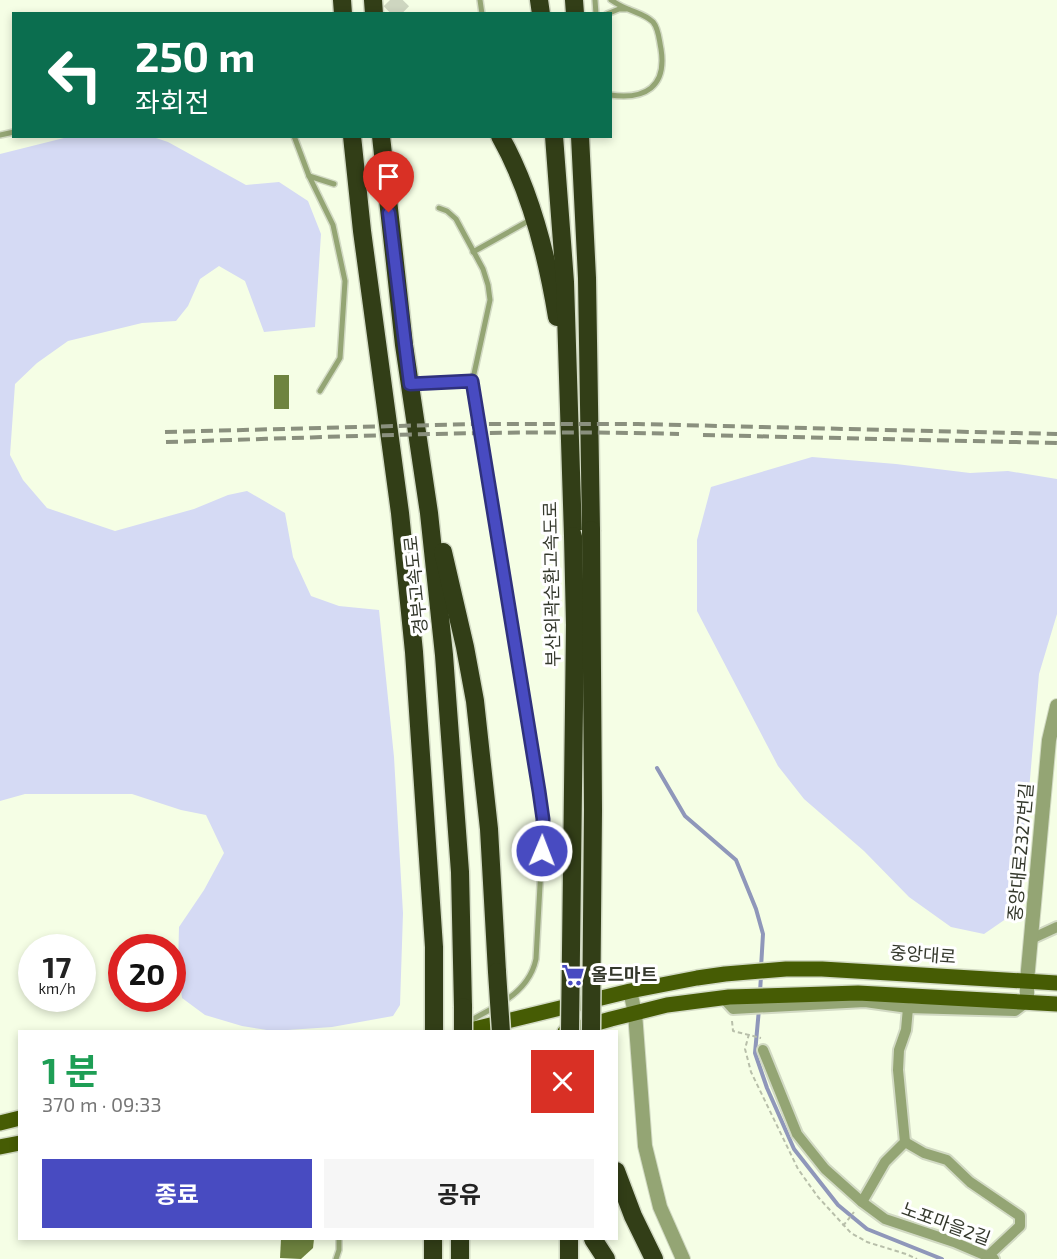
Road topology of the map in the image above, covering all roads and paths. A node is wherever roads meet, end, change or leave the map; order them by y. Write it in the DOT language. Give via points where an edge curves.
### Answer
graph roads {
  1 [pos="611,0"];
  2 [pos="629,10"];
  3 [pos="612,12"];
  4 [pos="612,96"];
  5 [pos="295,138"];
  6 [pos="352,138"];
  7 [pos="381,138"];
  8 [pos="501,138"];
  9 [pos="554,138"];
  10 [pos="580,138"];
  11 [pos="309,176"];
  12 [pos="334,184"];
  13 [pos="439,208"];
  14 [pos="533,218"];
  15 [pos="473,252"];
  16 [pos="472,381"];
  17 [pos="410,384"];
  18 [pos="320,392"];
  19 [pos="569,392"];
  20 [pos="421,459"];
  21 [pos="1057,706"];
  22 [pos="1057,927"];
  23 [pos="1031,939"];
  24 [pos="1027,981"];
  25 [pos="1057,983"];
  26 [pos="630,991"];
  27 [pos="1027,1002"];
  28 [pos="732,1003"];
  29 [pos="1057,1004"];
  30 [pos="908,1008"];
  31 [pos="635,1013"];
  32 [pos="434,1030"];
  33 [pos="462,1030"];
  34 [pos="501,1030"];
  35 [pos="570,1030"];
  36 [pos="572,1030"];
  37 [pos="591,1030"];
  38 [pos="762,1044"];
  39 [pos="18,1118"];
  40 [pos="0,1123"];
  41 [pos="905,1142"];
  42 [pos="18,1143"];
  43 [pos="0,1147"];
  44 [pos="618,1176"];
  45 [pos="860,1205"];
  46 [pos="843,1226"];
  47 [pos="339,1240"];
  48 [pos="433,1240"];
  49 [pos="460,1240"];
  50 [pos="569,1240"];
  51 [pos="591,1240"];
  52 [pos="592,1240"];
  53 [pos="337,1258"];
  54 [pos="990,1258"];
  55 [pos="433,1259"];
  56 [pos="460,1259"];
  57 [pos="569,1259"];
  58 [pos="588,1259"];
  59 [pos="606,1259"];
  60 [pos="654,1259"];
  61 [pos="683,1259"];
  1 -- 2 [label="lane"];
  2 -- 3 [label="lane"];
  2 -- 4 [label="lane" via="647,17 656,27 662,71 646,92"];
  5 -- 11 [label="lane"];
  6 -- 32 [label="highway, 경부고속도로" via="414,652 433,935"];
  7 -- 17 [label="highway, 경부고속도로"];
  8 -- 14 [label="highway"];
  9 -- 19 [label="highway, 부산외곽순환고속도로"];
  10 -- 37 [label="highway, bridge" via="587,278 591,530"];
  11 -- 12 [label="lane"];
  11 -- 18 [label="lane" via="333,225 345,281 340,358"];
  13 -- 15 [label="lane" via="456,219"];
  14 -- 15 [label="lane"];
  14 -- 19 [label="highway" via="549,274"];
  15 -- 16 [label="lane" via="483,270 490,300"];
  16 -- 17 [label="lane"];
  16 -- 33 [label="lane" via="543,830 536,959 531,976 508,999"];
  17 -- 20 [label="highway, 경부고속도로"];
  19 -- 35 [label="highway, 부산외곽순환고속도로, bridge" via="575,626"];
  20 -- 33 [label="highway, 경부고속도로, bridge" via="452,747 463,955"];
  20 -- 34 [label="highway, bridge" via="475,701 489,829"];
  21 -- 23 [label="street, 중앙대로2327번길" via="1049,740"];
  22 -- 23 [label="street"];
  23 -- 24 [label="street, 중앙대로2327번길"];
  24 -- 25 [label="main road, 중앙대로"];
  24 -- 26 [label="main road, 중앙대로" via="786,969 724,974"];
  24 -- 27 [label="street, 중앙대로2327번길"];
  26 -- 31 [label="street"];
  26 -- 33 [label="main road"];
  27 -- 28 [label="main road" via="858,993 794,995"];
  27 -- 29 [label="main road"];
  27 -- 30 [label="street" via="1015,1011"];
  28 -- 30 [label="street" via="782,1007 865,1002"];
  28 -- 31 [label="main road" via="667,1005"];
  28 -- 38 [label="path" via="733,1031 753,1035"];
  30 -- 41 [label="street" via="898,1070"];
  31 -- 36 [label="main road"];
  31 -- 61 [label="street" via="645,1146 660,1207"];
  38 -- 45 [label="street, 노포마을2길" via="797,1134"];
  39 -- 40 [label="main road"];
  41 -- 45 [label="street" via="885,1162"];
  41 -- 54 [label="street" via="947,1160 970,1182 1020,1216 1020,1226"];
  42 -- 43 [label="main road"];
  44 -- 60 [label="highway"];
  45 -- 46 [label="path"];
  45 -- 54 [label="street, 노포마을2길" via="885,1219"];
  47 -- 53 [label="lane"];
  48 -- 55 [label="highway"];
  49 -- 56 [label="highway"];
  50 -- 57 [label="highway"];
  51 -- 58 [label="highway"];
  52 -- 59 [label="highway"];
}
